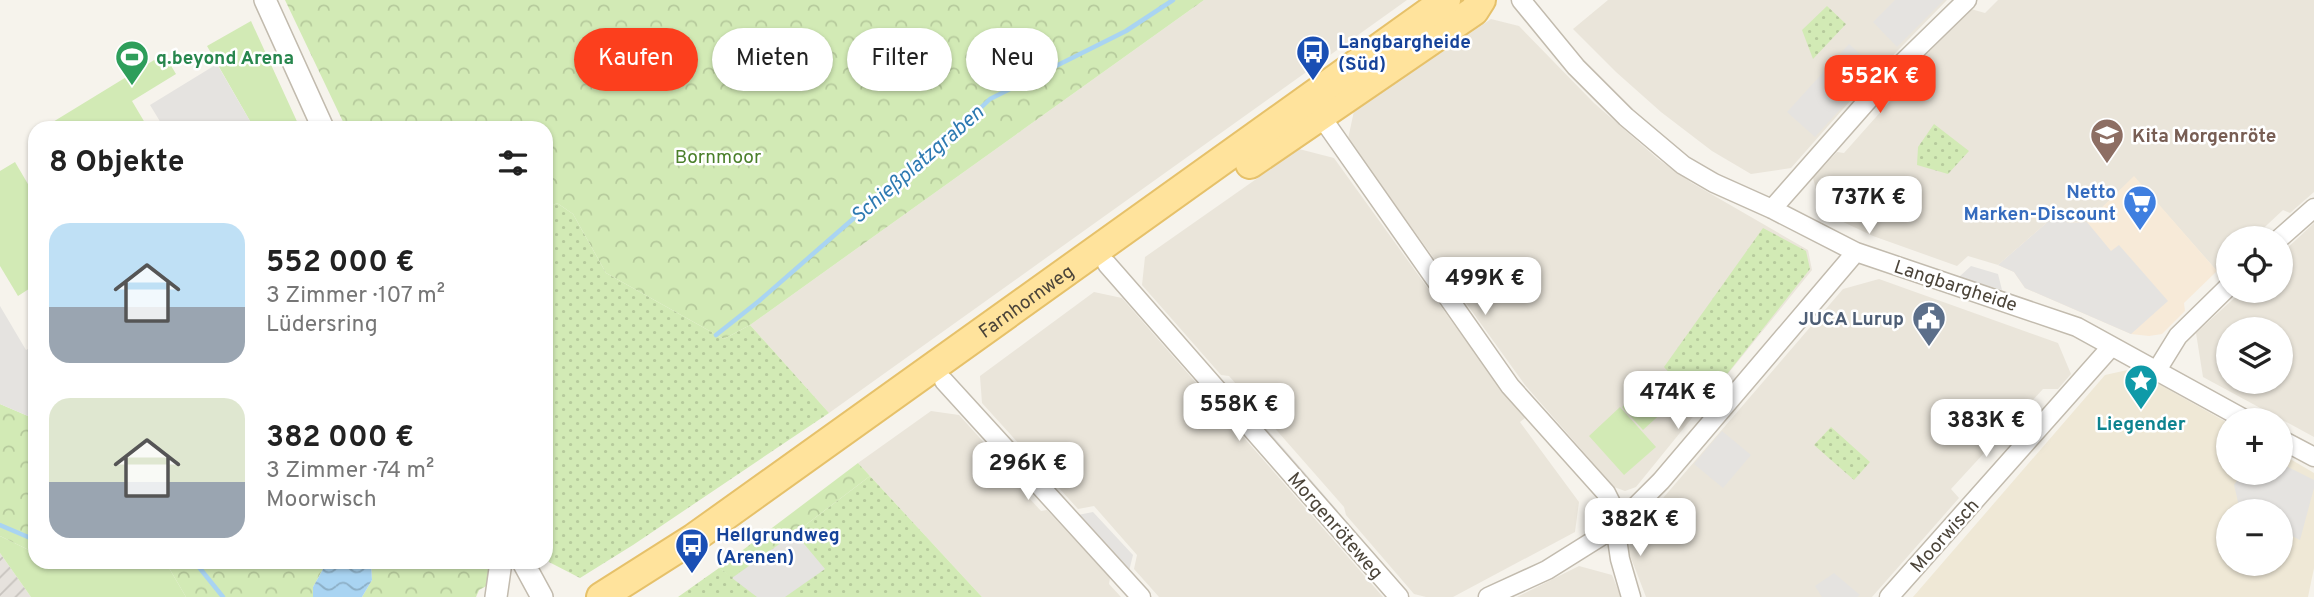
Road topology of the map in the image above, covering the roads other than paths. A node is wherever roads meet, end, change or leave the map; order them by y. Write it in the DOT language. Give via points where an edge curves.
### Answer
graph roads {
  1 [pos="265,0"];
  2 [pos="1446,0"];
  3 [pos="1481,0"];
  4 [pos="1521,0"];
  5 [pos="1967,0"];
  6 [pos="1320,115"];
  7 [pos="320,121"];
  8 [pos="2314,208"];
  9 [pos="1772,209"];
  10 [pos="2293,227"];
  11 [pos="1856,252"];
  12 [pos="1107,264"];
  13 [pos="2216,299"];
  14 [pos="2111,347"];
  15 [pos="2157,370"];
  16 [pos="944,381"];
  17 [pos="2225,408"];
  18 [pos="2293,446"];
  19 [pos="2314,457"];
  20 [pos="1614,528"];
  21 [pos="500,569"];
  22 [pos="527,569"];
  23 [pos="496,597"];
  24 [pos="542,597"];
  25 [pos="601,597"];
  26 [pos="640,597"];
  27 [pos="1142,597"];
  28 [pos="1399,597"];
  29 [pos="1488,597"];
  30 [pos="1631,597"];
  31 [pos="1889,597"];
  1 -- 7 [label="street"];
  2 -- 25 [label="main road, Farnhornweg" via="705,530"];
  3 -- 6 [label="main road, Farnhornweg" via="1474,11"];
  4 -- 9 [label="street, Langbargheide" via="1600,93 1652,140 1714,183"];
  5 -- 9 [label="street" via="1891,74"];
  6 -- 12 [label="main road, Farnhornweg"];
  6 -- 20 [label="street" via="1510,386 1606,493"];
  8 -- 10 [label="street"];
  9 -- 11 [label="street, Langbargheide"];
  11 -- 14 [label="street, Langbargheide" via="2077,327"];
  11 -- 20 [label="street" via="1661,481"];
  12 -- 16 [label="main road, Farnhornweg"];
  12 -- 28 [label="street, Morgenröteweg"];
  13 -- 15 [label="street" via="2178,336"];
  14 -- 15 [label="street, Langbargheide"];
  14 -- 31 [label="street, Moorwisch"];
  15 -- 17 [label="street, Langbargheide"];
  16 -- 26 [label="main road, Farnhornweg"];
  16 -- 27 [label="street"];
  18 -- 19 [label="street"];
  20 -- 29 [label="street"];
  20 -- 30 [label="street"];
  21 -- 23 [label="street"];
  22 -- 24 [label="street"];
}
